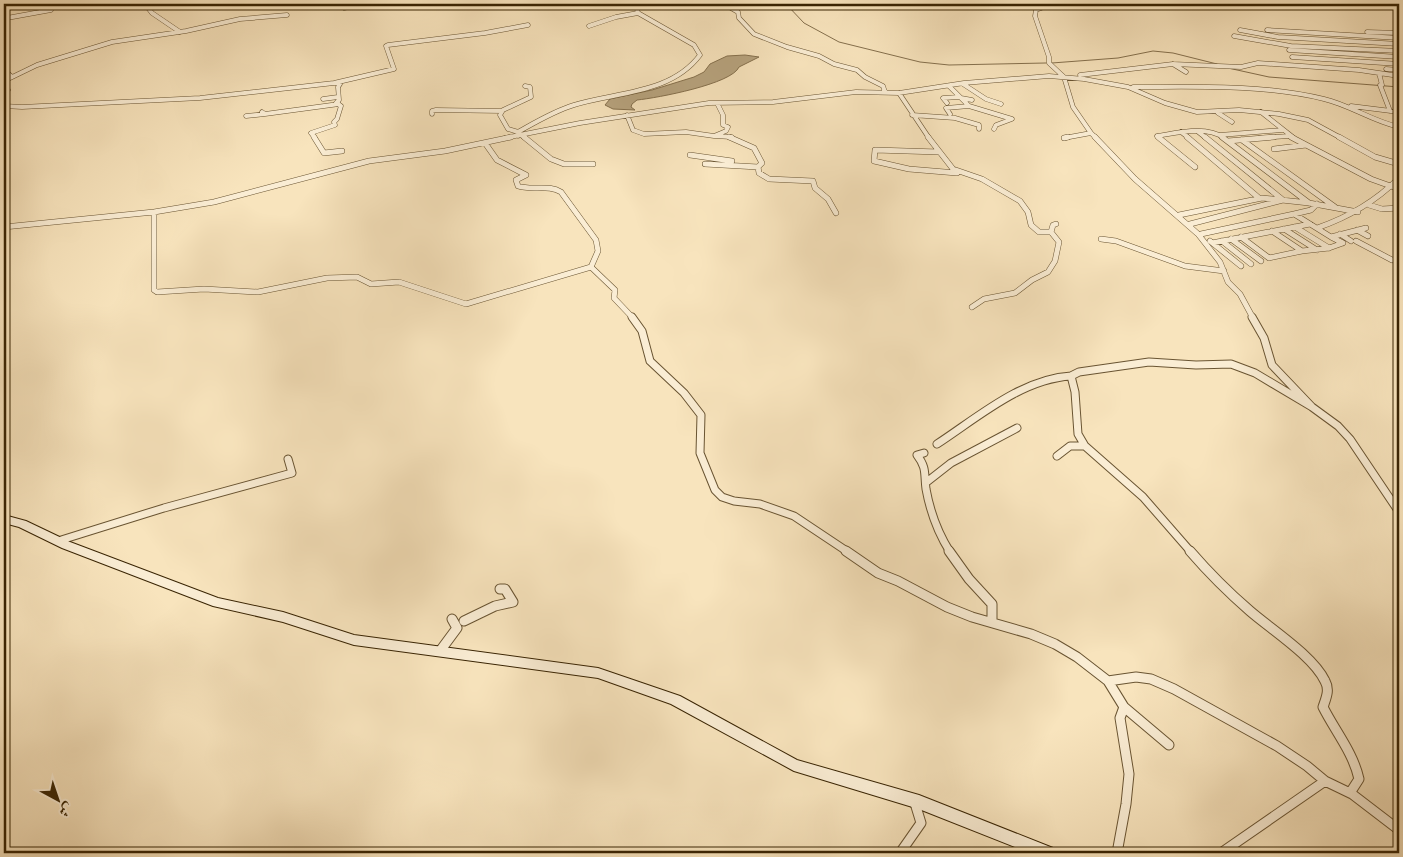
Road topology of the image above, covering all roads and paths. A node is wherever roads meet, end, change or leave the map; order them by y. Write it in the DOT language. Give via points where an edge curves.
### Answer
graph roads {
  1 [pos="145,4"];
  2 [pos="345,4"];
  3 [pos="364,4"];
  4 [pos="640,4"];
  5 [pos="724,4"];
  6 [pos="1052,4"];
  7 [pos="1085,4"];
  8 [pos="1090,4"];
  9 [pos="1214,4"];
  10 [pos="1232,7"];
  11 [pos="51,10"];
  12 [pos="638,13"];
  13 [pos="287,15"];
  14 [pos="4,16"];
  15 [pos="528,24"];
  16 [pos="1393,25"];
  17 [pos="589,26"];
  18 [pos="1240,30"];
  19 [pos="1267,30"];
  20 [pos="1365,30"];
  21 [pos="180,32"];
  22 [pos="1399,33"];
  23 [pos="1234,36"];
  24 [pos="1278,37"];
  25 [pos="1399,38"];
  26 [pos="1285,45"];
  27 [pos="1399,45"];
  28 [pos="1289,50"];
  29 [pos="1389,50"];
  30 [pos="1399,51"];
  31 [pos="1292,57"];
  32 [pos="1399,57"];
  33 [pos="1173,64"];
  34 [pos="1399,64"];
  35 [pos="1338,67"];
  36 [pos="1363,68"];
  37 [pos="4,70"];
  38 [pos="1399,70"];
  39 [pos="1186,72"];
  40 [pos="1378,73"];
  41 [pos="12,76"];
  42 [pos="1399,76"];
  43 [pos="1064,77"];
  44 [pos="4,81"];
  45 [pos="336,83"];
  46 [pos="962,84"];
  47 [pos="525,86"];
  48 [pos="949,86"];
  49 [pos="1128,87"];
  50 [pos="885,92"];
  51 [pos="899,93"];
  52 [pos="134,97"];
  53 [pos="338,97"];
  54 [pos="960,98"];
  55 [pos="323,99"];
  56 [pos="972,100"];
  57 [pos="121,102"];
  58 [pos="717,103"];
  59 [pos="948,103"];
  60 [pos="339,104"];
  61 [pos="1001,104"];
  62 [pos="1341,104"];
  63 [pos="4,106"];
  64 [pos="969,106"];
  65 [pos="502,111"];
  66 [pos="1390,111"];
  67 [pos="1217,112"];
  68 [pos="1261,112"];
  69 [pos="1399,112"];
  70 [pos="432,114"];
  71 [pos="934,114"];
  72 [pos="950,114"];
  73 [pos="627,115"];
  74 [pos="912,115"];
  75 [pos="246,116"];
  76 [pos="1232,122"];
  77 [pos="978,128"];
  78 [pos="1399,128"];
  79 [pos="994,129"];
  80 [pos="1282,130"];
  81 [pos="1197,131"];
  82 [pos="1180,132"];
  83 [pos="1091,133"];
  84 [pos="519,134"];
  85 [pos="1220,135"];
  86 [pos="714,136"];
  87 [pos="1289,136"];
  88 [pos="729,137"];
  89 [pos="737,137"];
  90 [pos="1064,138"];
  91 [pos="1242,140"];
  92 [pos="1228,141"];
  93 [pos="485,143"];
  94 [pos="1306,145"];
  95 [pos="1274,149"];
  96 [pos="342,151"];
  97 [pos="939,152"];
  98 [pos="690,155"];
  99 [pos="593,164"];
  100 [pos="705,164"];
  101 [pos="730,164"];
  102 [pos="1399,164"];
  103 [pos="758,167"];
  104 [pos="1195,167"];
  105 [pos="963,174"];
  106 [pos="1399,178"];
  107 [pos="1390,187"];
  108 [pos="1399,188"];
  109 [pos="1259,198"];
  110 [pos="1028,200"];
  111 [pos="1283,200"];
  112 [pos="1020,201"];
  113 [pos="1309,203"];
  114 [pos="1316,204"];
  115 [pos="1370,205"];
  116 [pos="1337,208"];
  117 [pos="1399,208"];
  118 [pos="154,212"];
  119 [pos="1358,212"];
  120 [pos="836,213"];
  121 [pos="1294,214"];
  122 [pos="1285,216"];
  123 [pos="1276,218"];
  124 [pos="1267,220"];
  125 [pos="1258,222"];
  126 [pos="1056,224"];
  127 [pos="1190,224"];
  128 [pos="1248,224"];
  129 [pos="1310,224"];
  130 [pos="1241,225"];
  131 [pos="4,227"];
  132 [pos="1232,227"];
  133 [pos="1296,227"];
  134 [pos="1317,228"];
  135 [pos="1366,228"];
  136 [pos="1283,229"];
  137 [pos="1220,230"];
  138 [pos="1357,230"];
  139 [pos="1272,231"];
  140 [pos="1052,232"];
  141 [pos="1210,232"];
  142 [pos="1348,232"];
  143 [pos="1264,233"];
  144 [pos="1202,234"];
  145 [pos="1340,234"];
  146 [pos="1254,235"];
  147 [pos="1332,236"];
  148 [pos="1368,236"];
  149 [pos="1243,237"];
  150 [pos="1101,239"];
  151 [pos="1232,239"];
  152 [pos="1356,240"];
  153 [pos="1223,241"];
  154 [pos="1212,243"];
  155 [pos="1329,248"];
  156 [pos="1317,250"];
  157 [pos="1302,251"];
  158 [pos="1392,260"];
  159 [pos="1261,261"];
  160 [pos="1251,264"];
  161 [pos="1241,266"];
  162 [pos="591,267"];
  163 [pos="1224,271"];
  164 [pos="972,307"];
  165 [pos="1071,376"];
  166 [pos="1312,407"];
  167 [pos="1017,428"];
  168 [pos="937,444"];
  169 [pos="1085,446"];
  170 [pos="924,453"];
  171 [pos="1057,456"];
  172 [pos="288,459"];
  173 [pos="928,481"];
  174 [pos="1399,512"];
  175 [pos="4,519"];
  176 [pos="58,541"];
  177 [pos="500,589"];
  178 [pos="452,619"];
  179 [pos="461,622"];
  180 [pos="992,622"];
  181 [pos="440,652"];
  182 [pos="1108,681"];
  183 [pos="1124,706"];
  184 [pos="1169,745"];
  185 [pos="1324,781"];
  186 [pos="1350,793"];
  187 [pos="914,800"];
  188 [pos="1399,830"];
  189 [pos="900,853"];
  190 [pos="1048,853"];
  191 [pos="1117,853"];
  192 [pos="1221,853"];
  1 -- 21 [label="street" via="152,13"];
  2 -- 3 [label="street" via="344,8"];
  4 -- 12 [label="street" via="636,5"];
  5 -- 50 [label="street" via="738,12 739,18 754,34 857,70 883,86"];
  6 -- 43 [label="street" via="1036,10 1035,16 1049,63"];
  7 -- 8 [label="street"];
  9 -- 10 [label="street"];
  11 -- 14 [label="street"];
  12 -- 17 [label="street" via="616,16"];
  12 -- 84 [label="street" via="694,45 700,55 697,62 674,79 573,105 541,119"];
  13 -- 21 [label="street" via="240,19"];
  15 -- 45 [label="street" via="485,33 388,45 394,69"];
  16 -- 22 [label="street"];
  18 -- 24 [label="street"];
  19 -- 25 [label="street"];
  20 -- 22 [label="street"];
  21 -- 41 [label="street" via="112,42"];
  23 -- 26 [label="street"];
  24 -- 26 [label="street"];
  24 -- 27 [label="street"];
  26 -- 28 [label="street"];
  26 -- 29 [label="street"];
  27 -- 29 [label="street"];
  28 -- 31 [label="street"];
  28 -- 32 [label="street"];
  29 -- 30 [label="street"];
  31 -- 34 [label="street"];
  31 -- 35 [label="street" via="1295,62 1305,65"];
  33 -- 39 [label="street"];
  33 -- 40 [label="street" via="1241,67 1258,63"];
  33 -- 43 [label="street"];
  36 -- 38 [label="street"];
  37 -- 41 [label="street"];
  40 -- 42 [label="street"];
  40 -- 66 [label="street"];
  41 -- 44 [label="street"];
  43 -- 46 [label="street"];
  43 -- 49 [label="street"];
  43 -- 83 [label="street" via="1073,108"];
  45 -- 53 [label="street" via="340,84"];
  45 -- 57 [label="street" via="200,98"];
  46 -- 48 [label="street"];
  46 -- 61 [label="street" via="992,103"];
  47 -- 65 [label="street" via="530,87 530,97"];
  48 -- 51 [label="street"];
  48 -- 54 [label="street"];
  49 -- 62 [label="street" via="1252,89"];
  49 -- 67 [label="street" via="1190,111"];
  50 -- 51 [label="street"];
  50 -- 58 [label="street" via="856,92 773,102"];
  51 -- 74 [label="street"];
  52 -- 57 [label="street"];
  53 -- 55 [label="street"];
  53 -- 60 [label="street" via="336,103"];
  54 -- 56 [label="street"];
  54 -- 59 [label="street" via="943,98"];
  54 -- 64 [label="street"];
  57 -- 63 [label="street" via="22,108"];
  58 -- 73 [label="street"];
  58 -- 86 [label="street" via="723,115 723,125 728,127"];
  60 -- 75 [label="street"];
  60 -- 96 [label="street" via="335,125 311,133 324,153"];
  62 -- 66 [label="street"];
  62 -- 78 [label="street"];
  64 -- 72 [label="street" via="946,108"];
  64 -- 79 [label="street" via="1012,119 996,125"];
  65 -- 70 [label="street" via="436,110"];
  65 -- 84 [label="street" via="500,115 504,126"];
  66 -- 69 [label="street"];
  67 -- 68 [label="street"];
  67 -- 76 [label="street"];
  68 -- 80 [label="street"];
  68 -- 102 [label="street" via="1308,120 1375,157"];
  71 -- 74 [label="street"];
  73 -- 84 [label="street"];
  73 -- 86 [label="street" via="633,130 644,134 686,132"];
  74 -- 77 [label="street" via="955,118 980,125"];
  74 -- 97 [label="street"];
  80 -- 85 [label="street"];
  80 -- 87 [label="street"];
  81 -- 82 [label="street"];
  81 -- 85 [label="street" via="1212,131"];
  81 -- 111 [label="street"];
  82 -- 104 [label="street" via="1157,138"];
  82 -- 109 [label="street"];
  83 -- 90 [label="street"];
  83 -- 163 [label="street" via="1135,179 1198,234"];
  84 -- 93 [label="street"];
  84 -- 99 [label="street" via="564,164"];
  85 -- 92 [label="street"];
  86 -- 88 [label="street"];
  87 -- 91 [label="street"];
  87 -- 94 [label="street"];
  88 -- 89 [label="street"];
  88 -- 103 [label="street" via="754,148 762,161"];
  91 -- 92 [label="street"];
  91 -- 116 [label="street"];
  92 -- 113 [label="street"];
  93 -- 118 [label="street" via="369,161 242,196"];
  93 -- 162 [label="street" via="497,160 526,176 516,180 518,186 555,188 561,192 596,240 598,251"];
  94 -- 95 [label="street"];
  94 -- 107 [label="street"];
  97 -- 105 [label="street" via="953,169"];
  97 -- 105 [label="street" via="875,150 874,161"];
  98 -- 101 [label="street" via="732,160"];
  100 -- 101 [label="street"];
  101 -- 103 [label="street"];
  103 -- 120 [label="street" via="759,173 769,179 813,181"];
  105 -- 112 [label="street" via="982,179"];
  106 -- 107 [label="street"];
  107 -- 108 [label="street"];
  107 -- 115 [label="street"];
  109 -- 111 [label="street"];
  109 -- 127 [label="street" via="1179,215"];
  110 -- 112 [label="street"];
  111 -- 113 [label="street"];
  111 -- 127 [label="street"];
  112 -- 140 [label="street" via="1028,212 1031,225 1039,232"];
  113 -- 114 [label="street"];
  114 -- 116 [label="street"];
  114 -- 121 [label="street" via="1311,210"];
  115 -- 117 [label="street" via="1382,209"];
  115 -- 119 [label="street"];
  116 -- 119 [label="street"];
  118 -- 131 [label="street"];
  118 -- 162 [label="street" via="154,290 157,292 204,289 258,292 327,278 357,277 371,284 407,284 466,304"];
  119 -- 134 [label="street"];
  121 -- 122 [label="street"];
  121 -- 129 [label="street"];
  122 -- 123 [label="street"];
  122 -- 133 [label="street"];
  123 -- 124 [label="street"];
  123 -- 133 [label="street"];
  124 -- 125 [label="street"];
  124 -- 136 [label="street"];
  125 -- 128 [label="street"];
  125 -- 139 [label="street"];
  126 -- 140 [label="street"];
  127 -- 144 [label="street"];
  128 -- 130 [label="street"];
  128 -- 143 [label="street"];
  129 -- 133 [label="street"];
  129 -- 134 [label="street"];
  130 -- 132 [label="street"];
  130 -- 146 [label="street"];
  132 -- 137 [label="street"];
  132 -- 149 [label="street"];
  133 -- 136 [label="street"];
  133 -- 155 [label="street"];
  134 -- 147 [label="street"];
  135 -- 138 [label="street"];
  136 -- 139 [label="street"];
  136 -- 156 [label="street"];
  137 -- 141 [label="street"];
  137 -- 151 [label="street"];
  138 -- 142 [label="street"];
  138 -- 148 [label="street"];
  139 -- 143 [label="street"];
  139 -- 157 [label="street"];
  140 -- 164 [label="street" via="1059,242 1053,268 1029,281 1024,289 977,301"];
  141 -- 144 [label="street"];
  141 -- 153 [label="street"];
  142 -- 145 [label="street"];
  142 -- 152 [label="street"];
  143 -- 146 [label="street"];
  144 -- 154 [label="street"];
  145 -- 147 [label="street"];
  145 -- 152 [label="street"];
  146 -- 149 [label="street"];
  147 -- 155 [label="street" via="1343,243"];
  149 -- 151 [label="street"];
  149 -- 157 [label="street" via="1269,258"];
  150 -- 163 [label="street" via="1116,241 1185,266"];
  151 -- 153 [label="street"];
  151 -- 159 [label="street"];
  152 -- 158 [label="street"];
  153 -- 154 [label="street"];
  153 -- 160 [label="street"];
  154 -- 161 [label="street"];
  155 -- 156 [label="street"];
  156 -- 157 [label="street"];
  162 -- 180 [label="street" via="615,290 614,298 637,322 650,361 698,410 700,454 715,490 722,497 760,504 794,516 878,573 926,598 981,621"];
  163 -- 166 [label="street" via="1264,338 1272,364"];
  165 -- 166 [label="street" via="1133,364 1203,365 1221,362 1254,373"];
  165 -- 168 [label="street" via="1061,375 1019,393"];
  165 -- 169 [label="street" via="1076,392 1078,434"];
  166 -- 174 [label="street" via="1350,439"];
  167 -- 173 [label="street" via="951,463"];
  169 -- 171 [label="street" via="1070,446"];
  169 -- 186 [label="street" via="1143,497 1219,584 1292,644 1318,670 1328,690 1322,707 1358,771 1359,779"];
  170 -- 173 [label="street" via="917,455"];
  172 -- 176 [label="street" via="292,473"];
  173 -- 180 [label="street" via="926,487 936,527 967,578 992,604"];
  175 -- 176 [label="street"];
  176 -- 181 [label="street" via="217,603 283,617 354,640"];
  177 -- 179 [label="street" via="505,589 513,602 473,613"];
  178 -- 179 [label="street"];
  179 -- 181 [label="street"];
  180 -- 182 [label="street" via="1042,639 1090,665"];
  181 -- 187 [label="street" via="598,673 675,700 794,765"];
  182 -- 183 [label="street"];
  182 -- 185 [label="street" via="1144,678 1174,689 1277,746"];
  183 -- 184 [label="street"];
  183 -- 191 [label="street" via="1120,718 1129,774"];
  185 -- 186 [label="street"];
  185 -- 192 [label="street"];
  186 -- 188 [label="street"];
  187 -- 189 [label="street" via="921,823"];
  187 -- 190 [label="street"];
}
